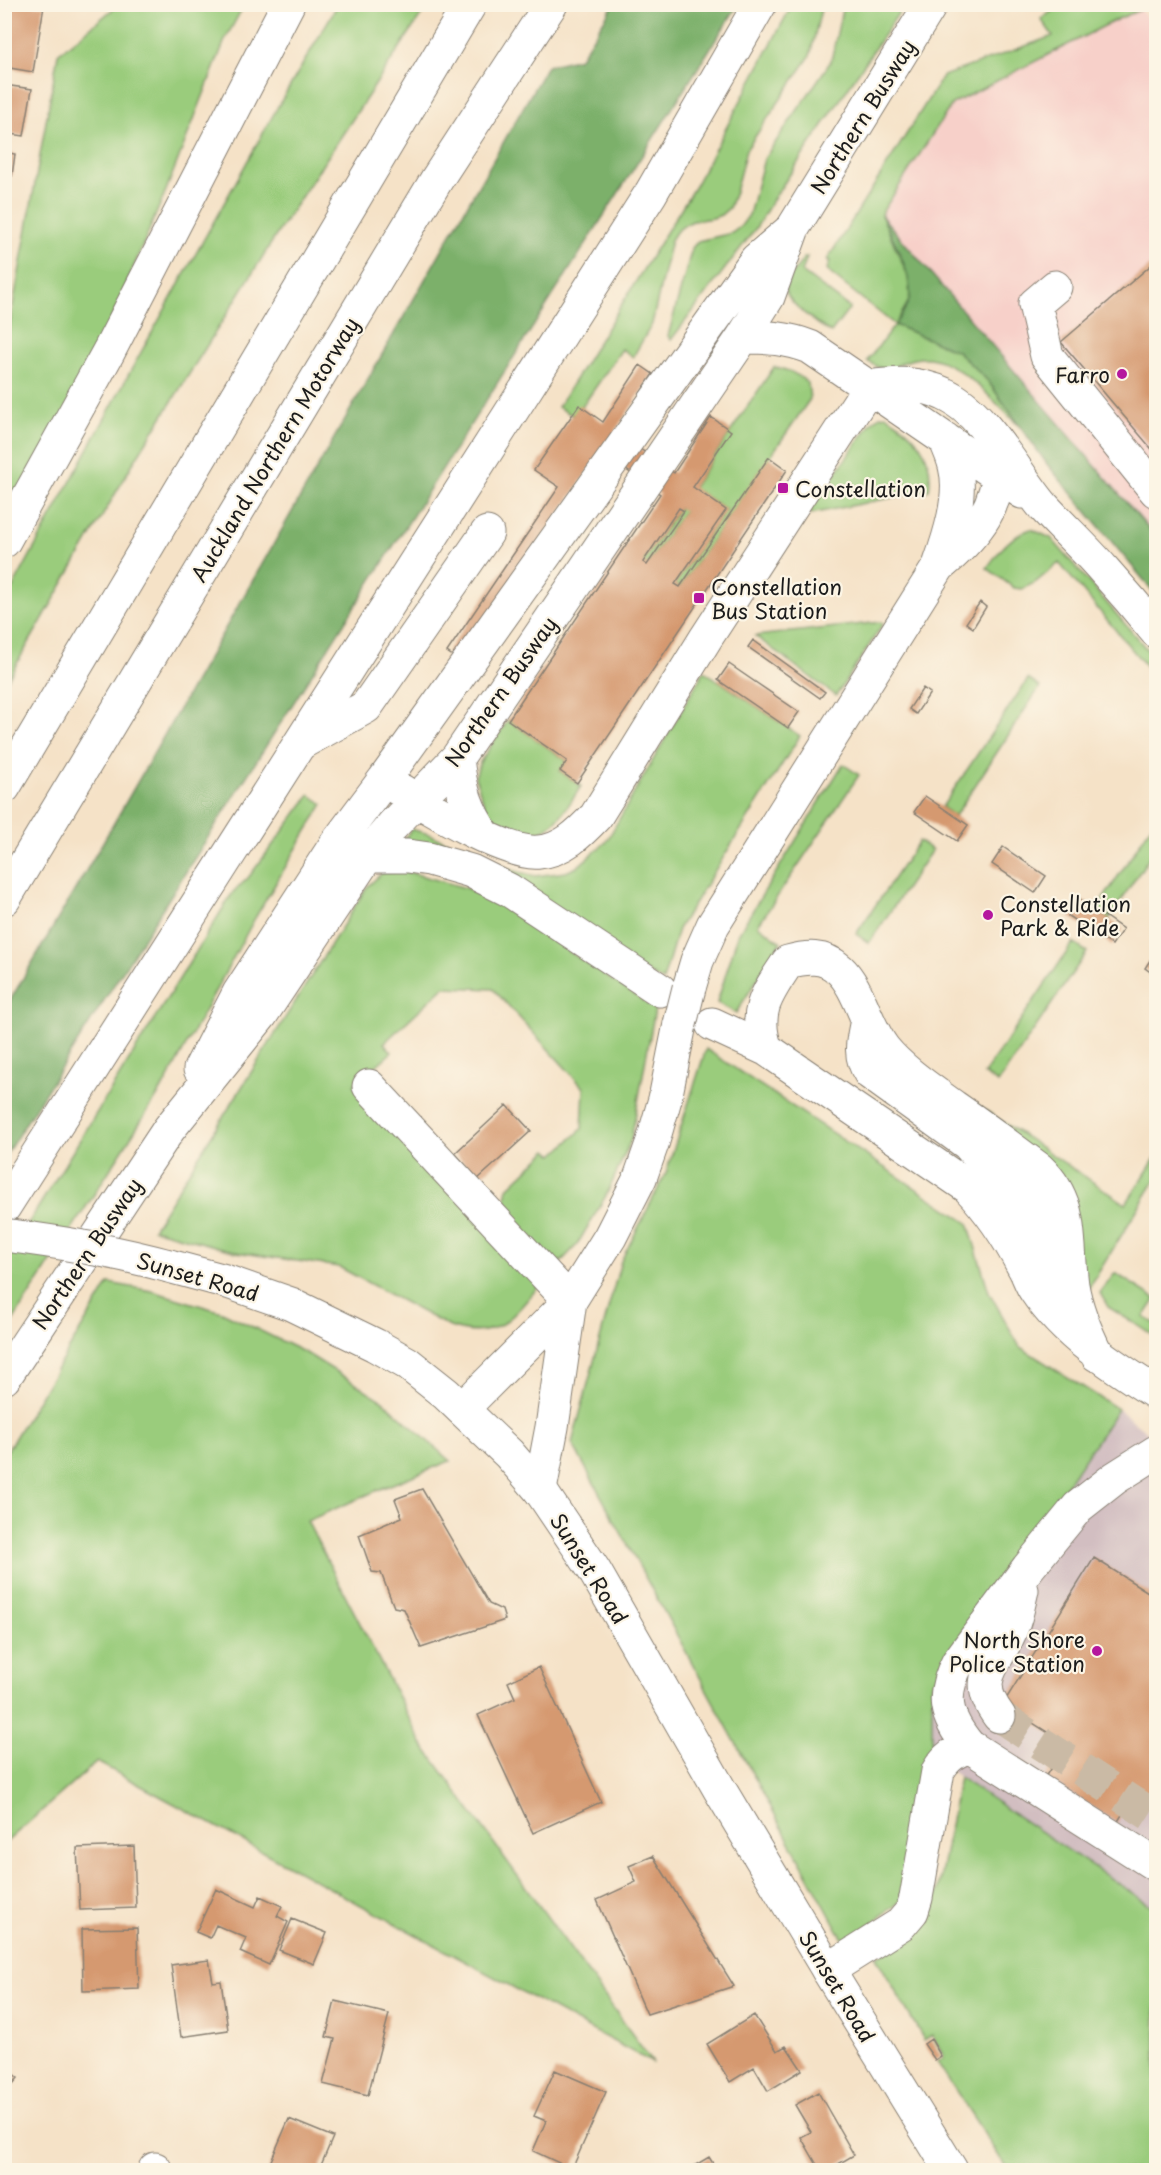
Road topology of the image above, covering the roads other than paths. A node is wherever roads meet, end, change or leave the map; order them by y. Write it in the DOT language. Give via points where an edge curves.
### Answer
graph roads {
  1 [pos="288,4"];
  2 [pos="471,4"];
  3 [pos="551,4"];
  4 [pos="760,4"];
  5 [pos="931,4"];
  6 [pos="797,223"];
  7 [pos="1055,287"];
  8 [pos="743,337"];
  9 [pos="869,387"];
  10 [pos="945,439"];
  11 [pos="999,462"];
  12 [pos="1156,491"];
  13 [pos="487,533"];
  14 [pos="4,541"];
  15 [pos="939,566"];
  16 [pos="1156,631"];
  17 [pos="301,743"];
  18 [pos="457,758"];
  19 [pos="384,780"];
  20 [pos="4,787"];
  21 [pos="417,800"];
  22 [pos="485,836"];
  23 [pos="367,856"];
  24 [pos="4,898"];
  25 [pos="674,989"];
  26 [pos="867,1020"];
  27 [pos="712,1024"];
  28 [pos="766,1049"];
  29 [pos="369,1086"];
  30 [pos="169,1129"];
  31 [pos="4,1207"];
  32 [pos="4,1235"];
  33 [pos="1024,1268"];
  34 [pos="570,1301"];
  35 [pos="1097,1354"];
  36 [pos="4,1378"];
  37 [pos="1156,1393"];
  38 [pos="462,1409"];
  39 [pos="1156,1452"];
  40 [pos="540,1490"];
  41 [pos="1028,1568"];
  42 [pos="999,1716"];
  43 [pos="969,1746"];
  44 [pos="1156,1866"];
  45 [pos="828,1970"];
  46 [pos="951,2170"];
  1 -- 14 [label="main road" via="109,351"];
  2 -- 20 [label="main road"];
  3 -- 24 [label="main road, Auckland Northern Motorway" via="437,179"];
  4 -- 17 [label="main road" via="651,193"];
  5 -- 6 [label="main road, Northern Busway"];
  6 -- 8 [label="main road, Northern Busway" via="768,297"];
  6 -- 19 [label="main road, Northern Busway" via="756,260"];
  7 -- 12 [label="main road" via="1035,304 1047,356"];
  8 -- 9 [label="main road" via="789,339 810,346"];
  8 -- 18 [label="main road, Northern Busway"];
  9 -- 10 [label="main road"];
  9 -- 11 [label="main road" via="900,383 946,394 966,407"];
  9 -- 22 [label="main road" via="700,645 596,816 570,841 537,853 524,852"];
  10 -- 11 [label="main road"];
  10 -- 15 [label="main road" via="956,466 956,498 951,531"];
  11 -- 15 [label="main road" via="986,515"];
  11 -- 16 [label="main road" via="1104,569"];
  13 -- 17 [label="main road" via="366,707"];
  15 -- 25 [label="main road" via="713,925 697,961"];
  17 -- 31 [label="main road"];
  18 -- 21 [label="main road, Northern Busway"];
  18 -- 22 [label="main road" via="466,805"];
  19 -- 21 [label="main road"];
  19 -- 30 [label="main road, Northern Busway" via="336,844 239,993"];
  21 -- 22 [label="main road"];
  21 -- 23 [label="main road, Northern Busway"];
  23 -- 25 [label="main road" via="429,859 471,871"];
  23 -- 30 [label="main road, Northern Busway" via="261,1015"];
  25 -- 34 [label="main road, bridge" via="680,1024 665,1099 640,1178 610,1237"];
  26 -- 28 [label="main road" via="839,969 817,958 788,962 766,994 762,1007 760,1030"];
  26 -- 33 [label="main road" via="861,1048 863,1062 878,1081 968,1144 993,1174 1012,1214"];
  26 -- 35 [label="main road" via="885,1051 931,1091 1017,1152 1039,1208 1047,1268 1059,1302 1072,1325"];
  27 -- 28 [label="main road"];
  28 -- 33 [label="main road" via="968,1187 989,1209"];
  29 -- 34 [label="main road"];
  30 -- 36 [label="main road, Northern Busway"];
  32 -- 38 [label="main road, Sunset Road, bridge" via="148,1260 265,1294 341,1327 406,1363"];
  33 -- 35 [label="main road" via="1052,1312"];
  34 -- 38 [label="main road"];
  34 -- 40 [label="main road"];
  35 -- 37 [label="main road"];
  38 -- 40 [label="main road, Sunset Road"];
  39 -- 41 [label="main road" via="1088,1497"];
  40 -- 45 [label="main road, Sunset Road" via="594,1570"];
  41 -- 42 [label="main road" via="1012,1628 987,1677 988,1698"];
  41 -- 43 [label="main road" via="951,1677 947,1690 949,1712 953,1725"];
  43 -- 44 [label="main road"];
  43 -- 45 [label="main road" via="951,1754 938,1771 916,1898 907,1918"];
  45 -- 46 [label="main road, Sunset Road"];
}
